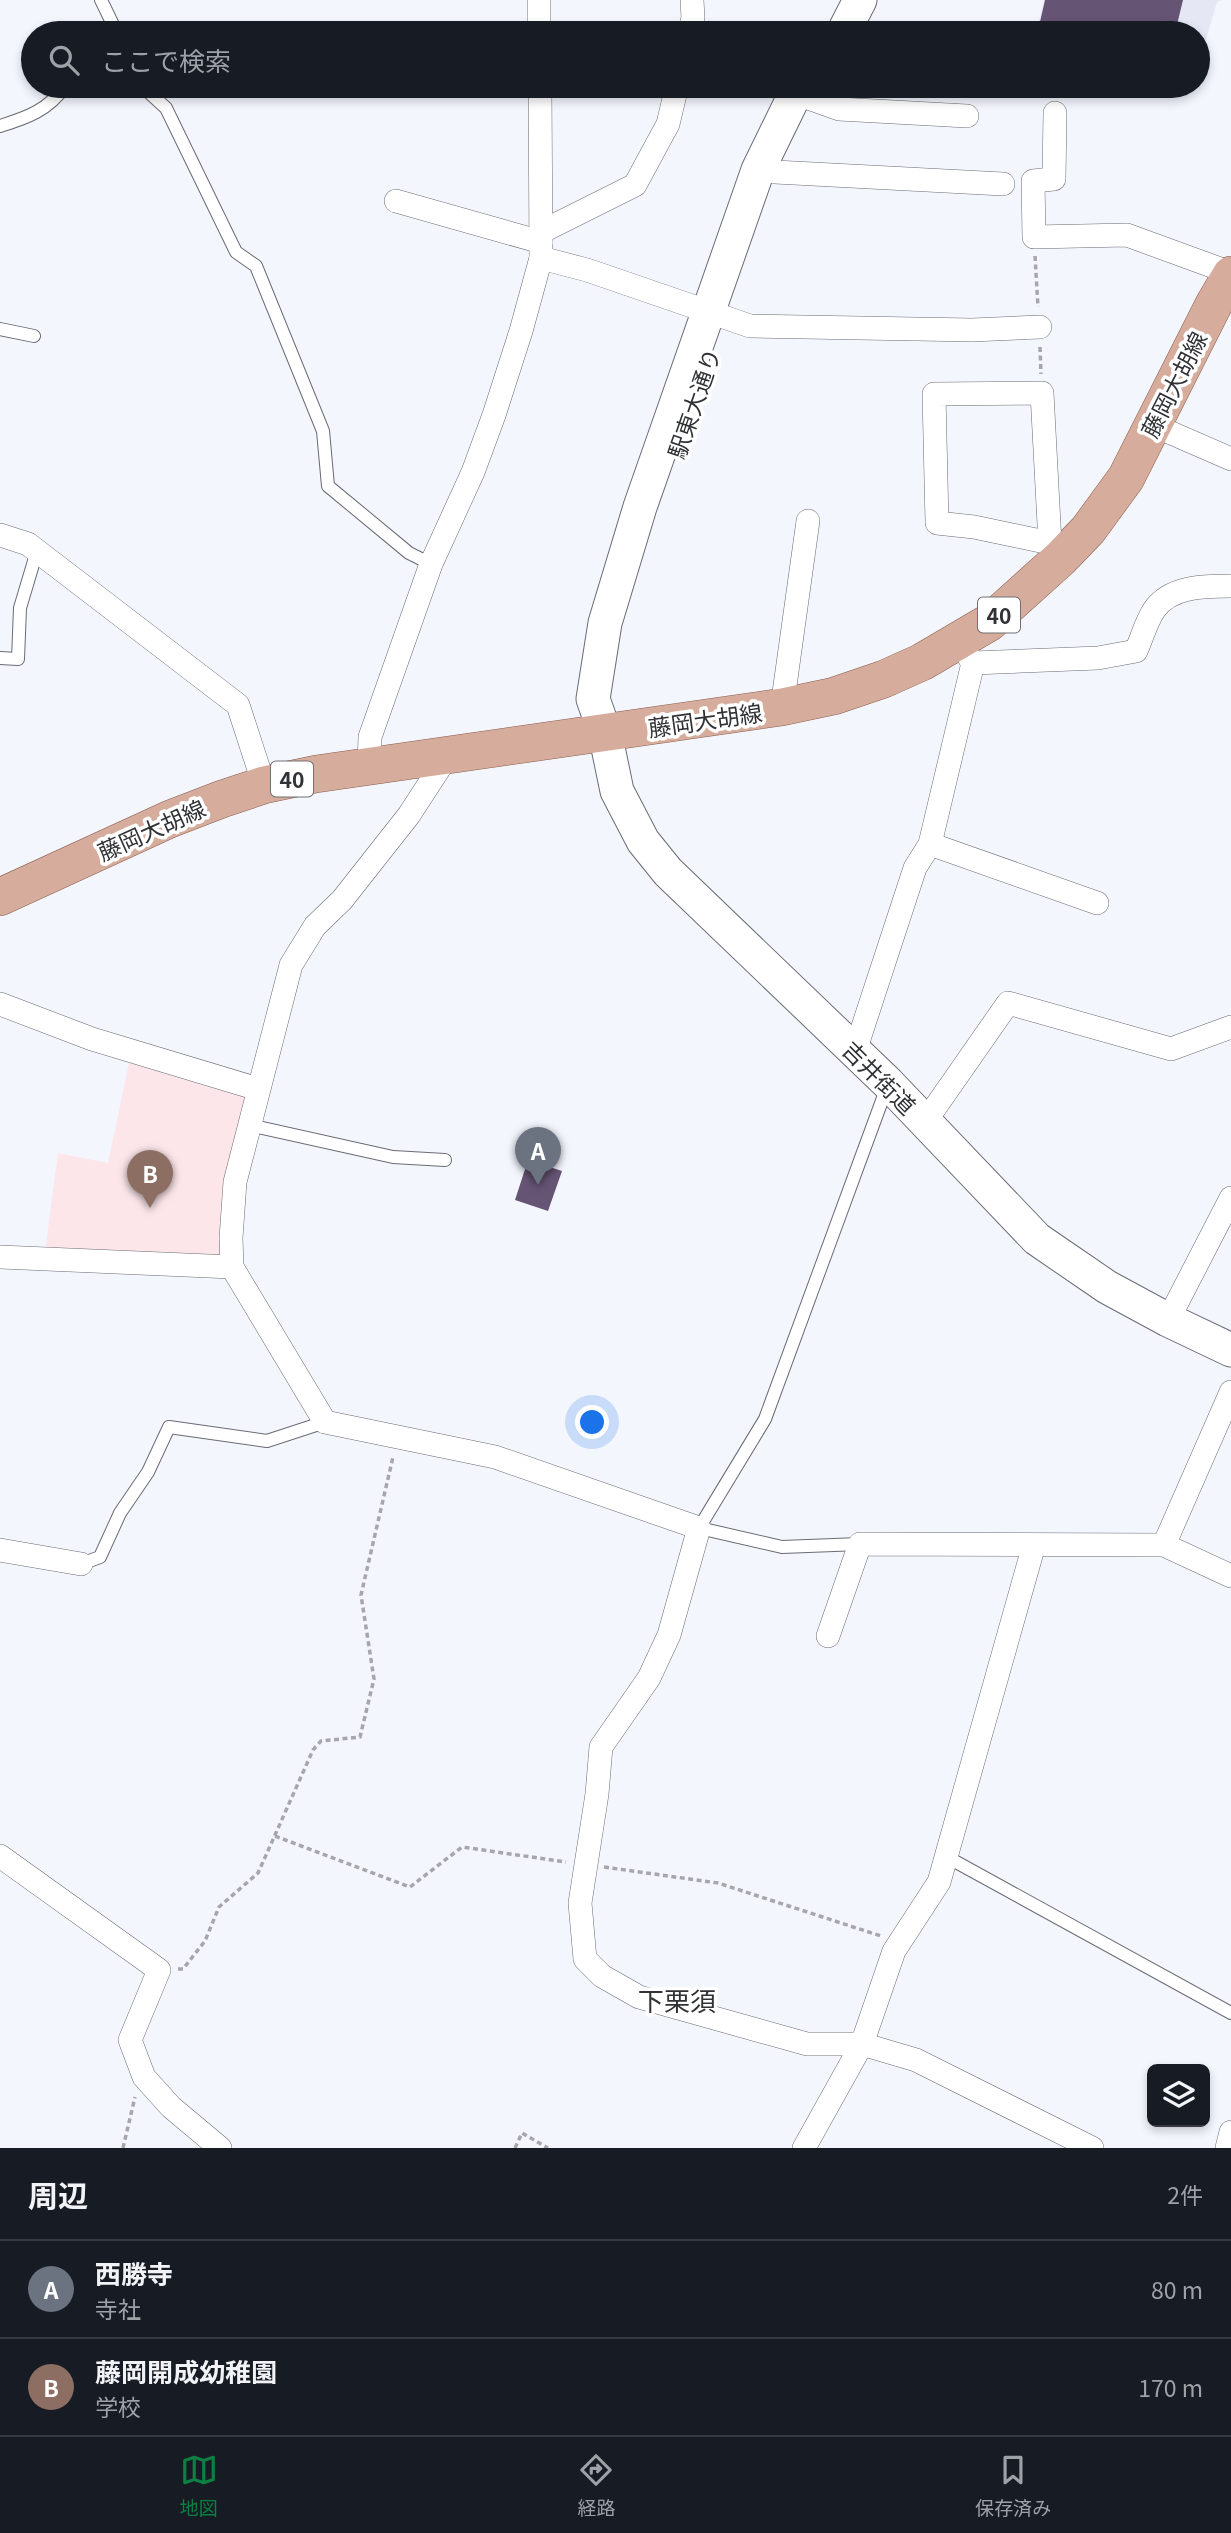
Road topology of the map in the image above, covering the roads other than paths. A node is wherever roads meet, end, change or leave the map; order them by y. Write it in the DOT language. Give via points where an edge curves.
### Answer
graph roads {
  1 [pos="539,0"];
  2 [pos="692,0"];
  3 [pos="841,0"];
  4 [pos="860,0"];
  5 [pos="104,2"];
  6 [pos="109,21"];
  7 [pos="539,21"];
  8 [pos="692,21"];
  9 [pos="830,21"];
  10 [pos="850,21"];
  11 [pos="55,98"];
  12 [pos="155,98"];
  13 [pos="540,98"];
  14 [pos="674,98"];
  15 [pos="804,98"];
  16 [pos="806,98"];
  17 [pos="822,98"];
  18 [pos="1055,113"];
  19 [pos="967,116"];
  20 [pos="0,125"];
  21 [pos="775,172"];
  22 [pos="1003,184"];
  23 [pos="396,201"];
  24 [pos="541,244"];
  25 [pos="1227,290"];
  26 [pos="716,315"];
  27 [pos="1040,327"];
  28 [pos="0,329"];
  29 [pos="34,336"];
  30 [pos="1153,425"];
  31 [pos="1231,459"];
  32 [pos="808,521"];
  33 [pos="0,535"];
  34 [pos="37,551"];
  35 [pos="1053,553"];
  36 [pos="431,564"];
  37 [pos="1231,586"];
  38 [pos="965,653"];
  39 [pos="0,658"];
  40 [pos="782,707"];
  41 [pos="605,733"];
  42 [pos="449,755"];
  43 [pos="369,766"];
  44 [pos="264,785"];
  45 [pos="930,844"];
  46 [pos="0,897"];
  47 [pos="1097,903"];
  48 [pos="0,1004"];
  49 [pos="1231,1027"];
  50 [pos="855,1051"];
  51 [pos="888,1083"];
  52 [pos="258,1090"];
  53 [pos="925,1122"];
  54 [pos="249,1125"];
  55 [pos="445,1160"];
  56 [pos="1231,1198"];
  57 [pos="0,1256"];
  58 [pos="232,1267"];
  59 [pos="1168,1320"];
  60 [pos="1231,1350"];
  61 [pos="1231,1392"];
  62 [pos="325,1422"];
  63 [pos="699,1528"];
  64 [pos="860,1544"];
  65 [pos="1034,1545"];
  66 [pos="1164,1545"];
  67 [pos="0,1550"];
  68 [pos="81,1564"];
  69 [pos="1231,1576"];
  70 [pos="828,1636"];
  71 [pos="0,1856"];
  72 [pos="947,1857"];
  73 [pos="1231,2013"];
  74 [pos="862,2044"];
  75 [pos="1231,2132"];
  76 [pos="220,2148"];
  77 [pos="804,2148"];
  78 [pos="1092,2148"];
  79 [pos="1227,2148"];
  1 -- 7 [label="street"];
  2 -- 8 [label="street"];
  3 -- 9 [label="street"];
  4 -- 10 [label="street"];
  5 -- 6 [label="lane"];
  11 -- 20 [label="lane" via="35,115"];
  12 -- 36 [label="lane" via="166,108 236,252 256,266 323,431 328,486 409,553"];
  13 -- 24 [label="street"];
  14 -- 24 [label="street" via="668,124 635,185"];
  15 -- 26 [label="street" via="758,170"];
  16 -- 21 [label="street"];
  17 -- 19 [label="street" via="839,109"];
  18 -- 25 [label="street" via="1054,179 1032,181 1034,237 1127,235"];
  21 -- 22 [label="street"];
  21 -- 26 [label="street"];
  23 -- 24 [label="street"];
  24 -- 26 [label="street" via="587,270"];
  24 -- 36 [label="street" via="495,415"];
  25 -- 30 [label="main road, 藤岡大胡線 / 40"];
  26 -- 27 [label="street" via="750,326"];
  26 -- 41 [label="street, 吉井街道" via="640,507 605,623 593,699"];
  28 -- 29 [label="lane"];
  30 -- 31 [label="street"];
  30 -- 35 [label="main road, 藤岡大胡線 / 40" via="1126,478 1088,530"];
  32 -- 40 [label="street"];
  33 -- 34 [label="street"];
  34 -- 39 [label="lane" via="20,608 18,659"];
  34 -- 44 [label="street" via="237,705"];
  35 -- 35 [label="street" via="974,527 937,523 934,394 1042,393"];
  35 -- 38 [label="main road, 藤岡大胡線 / 40"];
  36 -- 43 [label="street" via="370,737"];
  37 -- 38 [label="street" via="1199,586 1169,597 1155,609 1136,652 1098,658"];
  38 -- 40 [label="main road, 藤岡大胡線 / 40" via="922,663 834,696"];
  38 -- 45 [label="street"];
  40 -- 41 [label="main road, 藤岡大胡線 / 40"];
  41 -- 42 [label="main road, 藤岡大胡線 / 40"];
  41 -- 50 [label="street, 吉井街道" via="617,791 643,841 762,964"];
  42 -- 43 [label="main road, 藤岡大胡線 / 40"];
  42 -- 52 [label="street" via="342,900 315,926 291,965"];
  43 -- 44 [label="main road, 藤岡大胡線 / 40"];
  44 -- 46 [label="main road, 藤岡大胡線 / 40" via="170,819"];
  45 -- 47 [label="street"];
  45 -- 50 [label="street" via="915,868"];
  48 -- 52 [label="street" via="92,1039"];
  49 -- 53 [label="street" via="1171,1049 1008,1003"];
  50 -- 51 [label="street, 吉井街道"];
  51 -- 53 [label="street, 吉井街道"];
  51 -- 63 [label="lane" via="765,1419"];
  52 -- 54 [label="street"];
  53 -- 59 [label="street, 吉井街道" via="1037,1239 1107,1287"];
  54 -- 55 [label="lane" via="393,1157"];
  54 -- 58 [label="street" via="234,1191"];
  56 -- 59 [label="street"];
  57 -- 58 [label="street"];
  58 -- 62 [label="street"];
  59 -- 60 [label="street, 吉井街道"];
  61 -- 66 [label="street"];
  62 -- 63 [label="street" via="495,1457"];
  62 -- 68 [label="lane" via="267,1441 169,1427 100,1557"];
  63 -- 64 [label="lane" via="782,1547"];
  63 -- 74 [label="street" via="669,1636 649,1678 601,1747 580,1903 585,1959 602,1976 639,1997 807,2044"];
  64 -- 65 [label="street"];
  64 -- 70 [label="street"];
  65 -- 66 [label="street"];
  65 -- 72 [label="street"];
  66 -- 69 [label="street"];
  67 -- 68 [label="street"];
  71 -- 76 [label="street" via="159,1970 130,2040 141,2071 171,2107"];
  72 -- 73 [label="lane"];
  72 -- 74 [label="street" via="939,1882 894,1951"];
  74 -- 77 [label="street"];
  74 -- 78 [label="street" via="916,2060"];
  75 -- 79 [label="street"];
}
